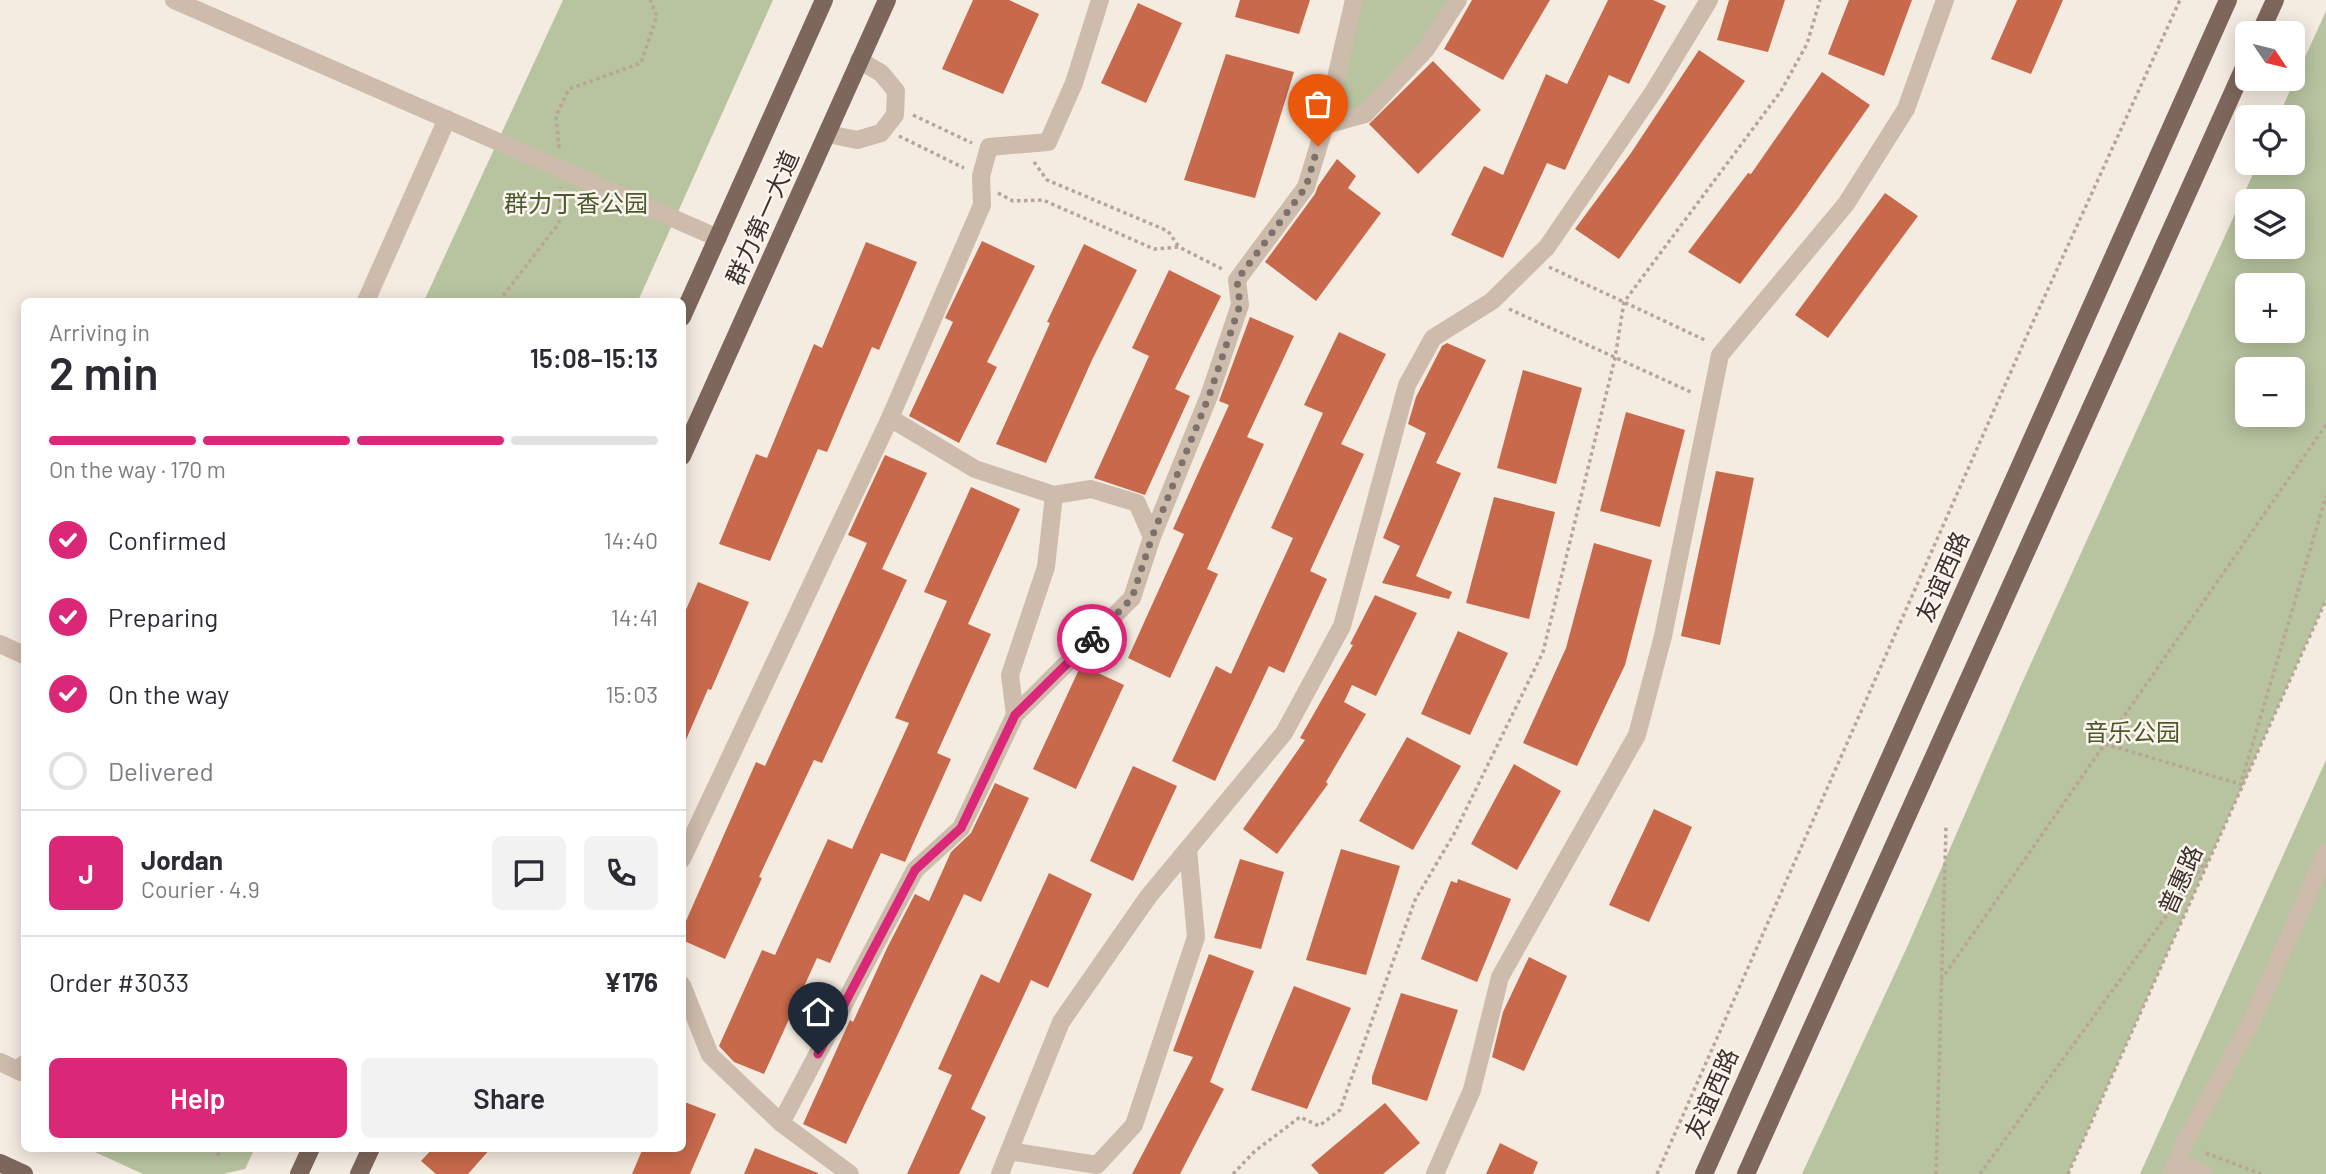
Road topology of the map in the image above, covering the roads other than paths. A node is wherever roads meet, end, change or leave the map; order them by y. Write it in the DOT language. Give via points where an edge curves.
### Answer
graph roads {
  1 [pos="174,0"];
  2 [pos="824,0"];
  3 [pos="887,0"];
  4 [pos="1100,0"];
  5 [pos="1354,0"];
  6 [pos="1458,0"];
  7 [pos="1709,0"];
  8 [pos="1945,0"];
  9 [pos="2228,0"];
  10 [pos="2275,0"];
  11 [pos="2265,21"];
  12 [pos="859,60"];
  13 [pos="2235,88"];
  14 [pos="447,119"];
  15 [pos="1325,125"];
  16 [pos="828,134"];
  17 [pos="718,238"];
  18 [pos="367,298"];
  19 [pos="686,308"];
  20 [pos="890,418"];
  21 [pos="686,447"];
  22 [pos="1054,495"];
  23 [pos="1152,537"];
  24 [pos="0,644"];
  25 [pos="21,654"];
  26 [pos="1015,715"];
  27 [pos="1188,849"];
  28 [pos="686,851"];
  29 [pos="2326,853"];
  30 [pos="686,995"];
  31 [pos="0,1062"];
  32 [pos="21,1072"];
  33 [pos="781,1123"];
  34 [pos="1009,1151"];
  35 [pos="309,1152"];
  36 [pos="369,1152"];
  37 [pos="0,1163"];
  38 [pos="2173,1168"];
  39 [pos="24,1174"];
  40 [pos="299,1174"];
  41 [pos="359,1174"];
  42 [pos="850,1174"];
  43 [pos="1000,1174"];
  44 [pos="1435,1174"];
  45 [pos="1704,1174"];
  46 [pos="1745,1174"];
  47 [pos="2204,1174"];
  1 -- 14 [label="street"];
  2 -- 17 [label="main road, 群力第一大道"];
  3 -- 12 [label="main road, 群力第一大道"];
  4 -- 20 [label="street" via="1074,83 1048,142 989,147 981,177 982,205"];
  5 -- 15 [label="street"];
  6 -- 15 [label="street" via="1426,49 1366,114"];
  7 -- 27 [label="street" via="1654,91 1547,247 1492,301 1433,338 1407,385 1342,626 1284,733"];
  8 -- 44 [label="street" via="1906,108 1880,151 1846,204 1720,355 1663,636 1637,735 1500,977 1472,1090"];
  9 -- 45 [label="main road, 友谊西路"];
  10 -- 11 [label="main road"];
  12 -- 16 [label="main road, 群力第一大道"];
  12 -- 16 [label="street" via="881,73 896,91 895,115 881,133 857,139"];
  13 -- 46 [label="main road"];
  14 -- 17 [label="street"];
  14 -- 18 [label="street"];
  15 -- 23 [label="street" via="1306,187 1237,280 1240,305"];
  16 -- 21 [label="main road, 群力第一大道"];
  17 -- 19 [label="main road, 群力第一大道"];
  20 -- 22 [label="street" via="975,469"];
  20 -- 28 [label="street"];
  22 -- 23 [label="street" via="1091,489 1137,503"];
  22 -- 26 [label="street" via="1046,567 1010,676"];
  23 -- 26 [label="street" via="1132,598"];
  24 -- 25 [label="street"];
  26 -- 33 [label="street" via="961,828 915,870"];
  27 -- 34 [label="street" via="1148,897 1060,1022"];
  27 -- 34 [label="street" via="1196,937 1133,1125 1097,1165"];
  29 -- 38 [label="street" via="2252,1020"];
  30 -- 33 [label="street" via="710,1055"];
  31 -- 32 [label="street"];
  33 -- 42 [label="street"];
  34 -- 43 [label="street"];
  35 -- 40 [label="main road"];
  36 -- 41 [label="main road"];
  37 -- 39 [label="main road"];
  38 -- 47 [label="street"];
}
